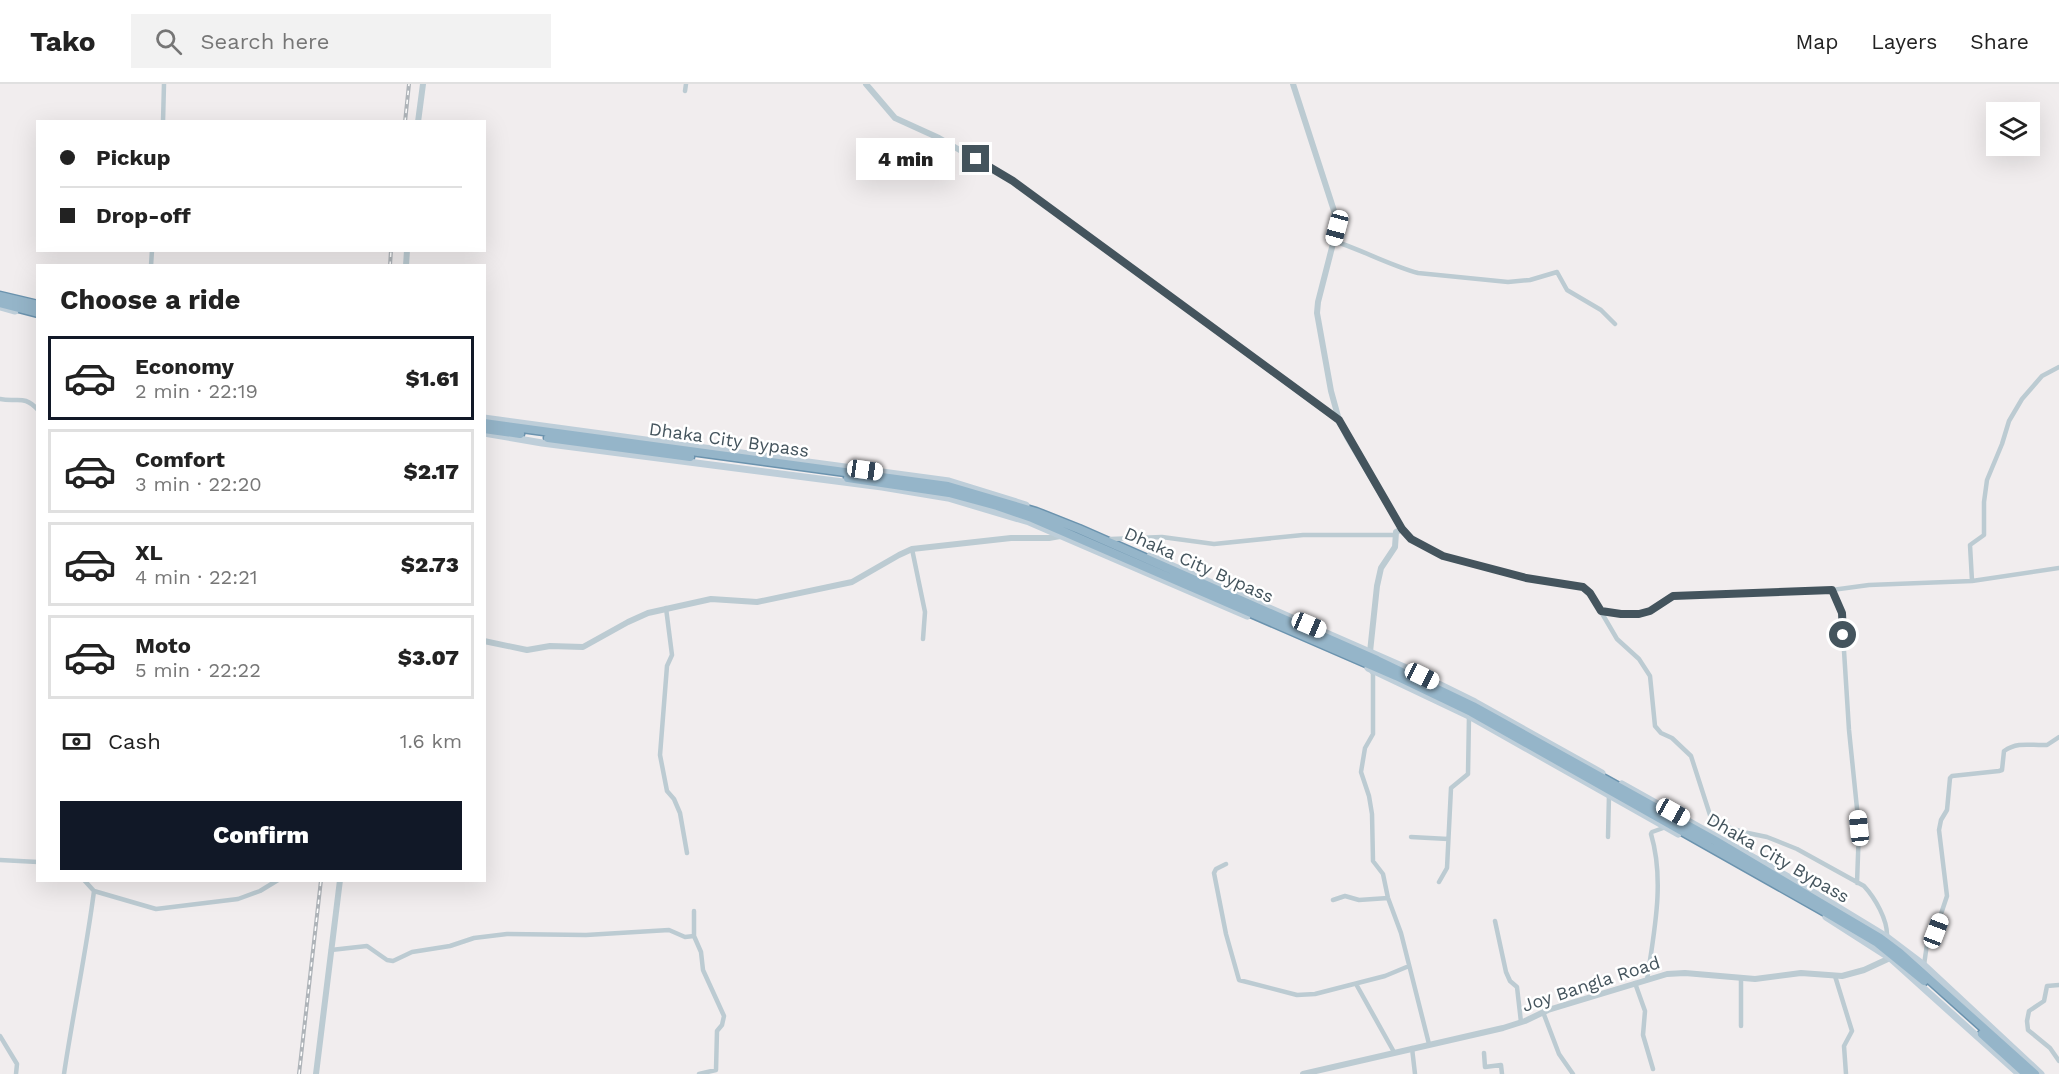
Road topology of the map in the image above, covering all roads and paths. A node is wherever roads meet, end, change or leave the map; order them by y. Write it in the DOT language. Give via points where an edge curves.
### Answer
graph roads {
  1 [pos="164,84"];
  2 [pos="423,84"];
  3 [pos="686,84"];
  4 [pos="866,84"];
  5 [pos="1293,84"];
  6 [pos="685,91"];
  7 [pos="163,120"];
  8 [pos="418,120"];
  9 [pos="1334,241"];
  10 [pos="0,294"];
  11 [pos="36,303"];
  12 [pos="0,305"];
  13 [pos="36,314"];
  14 [pos="1615,324"];
  15 [pos="2059,367"];
  16 [pos="0,399"];
  17 [pos="36,408"];
  18 [pos="486,420"];
  19 [pos="486,420"];
  20 [pos="1339,420"];
  21 [pos="486,431"];
  22 [pos="486,431"];
  23 [pos="1402,529"];
  24 [pos="1395,535"];
  25 [pos="1060,536"];
  26 [pos="1111,539"];
  27 [pos="912,549"];
  28 [pos="2059,568"];
  29 [pos="1972,581"];
  30 [pos="1832,590"];
  31 [pos="666,608"];
  32 [pos="1601,611"];
  33 [pos="923,639"];
  34 [pos="486,641"];
  35 [pos="1370,652"];
  36 [pos="1371,670"];
  37 [pos="1469,716"];
  38 [pos="2059,737"];
  39 [pos="1609,795"];
  40 [pos="1666,827"];
  41 [pos="1411,837"];
  42 [pos="1608,837"];
  43 [pos="1448,839"];
  44 [pos="687,853"];
  45 [pos="0,860"];
  46 [pos="36,862"];
  47 [pos="1226,864"];
  48 [pos="86,882"];
  49 [pos="275,882"];
  50 [pos="340,882"];
  51 [pos="1439,882"];
  52 [pos="1857,883"];
  53 [pos="94,891"];
  54 [pos="1388,898"];
  55 [pos="1332,900"];
  56 [pos="694,911"];
  57 [pos="1495,921"];
  58 [pos="694,936"];
  59 [pos="1887,937"];
  60 [pos="331,951"];
  61 [pos="1890,958"];
  62 [pos="1409,966"];
  63 [pos="1924,966"];
  64 [pos="1835,976"];
  65 [pos="1741,978"];
  66 [pos="1647,980"];
  67 [pos="1356,984"];
  68 [pos="1635,984"];
  69 [pos="2059,985"];
  70 [pos="1543,1012"];
  71 [pos="1521,1022"];
  72 [pos="1742,1026"];
  73 [pos="0,1036"];
  74 [pos="1430,1044"];
  75 [pos="1412,1048"];
  76 [pos="1394,1052"];
  77 [pos="1484,1053"];
  78 [pos="2059,1061"];
  79 [pos="1653,1069"];
  80 [pos="16,1074"];
  81 [pos="64,1074"];
  82 [pos="316,1074"];
  83 [pos="699,1074"];
  84 [pos="1307,1074"];
  85 [pos="1415,1074"];
  86 [pos="1502,1074"];
  87 [pos="1573,1074"];
  88 [pos="1845,1074"];
  89 [pos="2019,1074"];
  90 [pos="2026,1074"];
  91 [pos="2035,1074"];
  92 [pos="2041,1074"];
  1 -- 7 [label="street"];
  2 -- 8 [label="street"];
  3 -- 6 [label="street"];
  4 -- 20 [label="street" via="895,117 1013,181"];
  5 -- 9 [label="street" via="1337,220"];
  9 -- 14 [label="street" via="1418,273 1508,282 1557,272 1567,290 1601,310"];
  9 -- 20 [label="street" via="1317,313"];
  10 -- 11 [label="highway"];
  12 -- 13 [label="highway"];
  15 -- 29 [label="street" via="2042,376 2009,421 1987,480 1984,535 1970,545"];
  16 -- 17 [label="street" via="24,400"];
  18 -- 26 [label="main road" via="949,481 1037,509"];
  19 -- 91 [label="highway, Dhaka City Bypass" via="537,431 948,486 1078,529 1462,701 1716,841 1880,938"];
  20 -- 23 [label="street"];
  21 -- 25 [label="main road" via="948,498 1029,522"];
  22 -- 90 [label="highway, Dhaka City Bypass" via="949,493 1032,518 1396,676 1471,712 1668,822 1876,942"];
  23 -- 24 [label="street"];
  23 -- 32 [label="street" via="1411,539 1443,556 1526,578 1583,587"];
  24 -- 26 [label="street" via="1303,535 1214,544 1162,537"];
  24 -- 35 [label="street" via="1395,547 1381,568 1377,586"];
  25 -- 27 [label="street"];
  25 -- 36 [label="main road"];
  26 -- 35 [label="main road"];
  27 -- 31 [label="street" via="852,582 758,602 711,599"];
  27 -- 33 [label="street" via="925,612"];
  28 -- 29 [label="street"];
  29 -- 30 [label="street"];
  30 -- 32 [label="street" via="1673,596 1639,614"];
  30 -- 52 [label="street" via="1842,619 1859,828"];
  31 -- 34 [label="street" via="628,622 583,647 527,650"];
  31 -- 44 [label="street" via="672,655 667,666 660,754 667,791 680,813"];
  32 -- 52 [label="street" via="1617,639 1639,659 1650,676 1655,726 1691,756 1711,818 1797,849"];
  35 -- 59 [label="main road" via="1523,728 1719,837"];
  36 -- 37 [label="main road"];
  36 -- 54 [label="street" via="1373,734 1365,748 1361,772 1371,805 1373,861 1383,872"];
  37 -- 39 [label="main road"];
  37 -- 43 [label="street" via="1468,774 1451,788"];
  38 -- 63 [label="street" via="2047,745 2022,743 2007,749 2002,770 1950,778 1947,810 1939,830 1947,896 1927,944"];
  39 -- 40 [label="main road"];
  39 -- 42 [label="street"];
  40 -- 61 [label="main road" via="1819,913"];
  40 -- 66 [label="street" via="1651,834 1658,875 1656,926"];
  41 -- 43 [label="street"];
  43 -- 51 [label="street" via="1447,868"];
  45 -- 46 [label="street"];
  47 -- 67 [label="street" via="1214,873 1239,980 1298,994"];
  48 -- 53 [label="street"];
  49 -- 53 [label="street" via="238,899 164,908 150,908"];
  50 -- 60 [label="street"];
  52 -- 59 [label="street" via="1870,894 1887,925"];
  53 -- 81 [label="street"];
  54 -- 55 [label="street" via="1359,900 1345,896"];
  54 -- 62 [label="street"];
  56 -- 58 [label="street"];
  57 -- 71 [label="street" via="1506,972 1516,987"];
  58 -- 60 [label="street" via="669,930 507,934 412,952 393,961 367,946"];
  58 -- 83 [label="street" via="703,970 724,1016 717,1031 716,1070"];
  59 -- 63 [label="main road"];
  60 -- 82 [label="street"];
  61 -- 64 [label="street, Joy Bangla Road" via="1852,975"];
  61 -- 89 [label="main road"];
  62 -- 67 [label="street"];
  62 -- 74 [label="street"];
  63 -- 92 [label="main road"];
  64 -- 65 [label="street, Joy Bangla Road" via="1801,973"];
  64 -- 88 [label="street" via="1852,1031 1844,1046"];
  65 -- 66 [label="street, Joy Bangla Road" via="1680,972"];
  65 -- 72 [label="street"];
  66 -- 68 [label="street, Joy Bangla Road"];
  67 -- 76 [label="street"];
  68 -- 70 [label="street, Joy Bangla Road"];
  68 -- 79 [label="street" via="1645,1011 1644,1035"];
  69 -- 78 [label="street" via="2047,986 2044,1001 2029,1011 2027,1026"];
  70 -- 71 [label="street, Joy Bangla Road"];
  70 -- 87 [label="street" via="1559,1054"];
  71 -- 74 [label="street, Joy Bangla Road"];
  73 -- 80 [label="street" via="17,1064"];
  74 -- 75 [label="street, Joy Bangla Road"];
  75 -- 76 [label="street, Joy Bangla Road"];
  75 -- 85 [label="street"];
  76 -- 84 [label="street, Joy Bangla Road"];
  77 -- 86 [label="street" via="1485,1067 1501,1065"];
}
